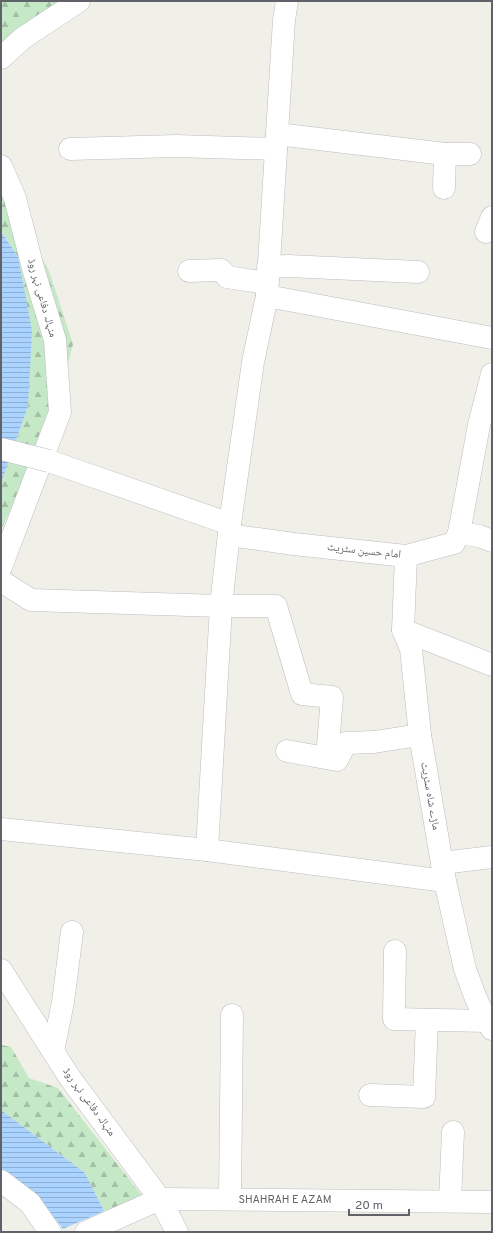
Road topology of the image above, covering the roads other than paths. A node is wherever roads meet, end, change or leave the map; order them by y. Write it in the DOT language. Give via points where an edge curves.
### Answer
graph roads {
  1 [pos="79,1"];
  2 [pos="287,1"];
  3 [pos="1,58"];
  4 [pos="277,141"];
  5 [pos="70,149"];
  6 [pos="445,154"];
  7 [pos="470,154"];
  8 [pos="1,166"];
  9 [pos="444,188"];
  10 [pos="189,271"];
  11 [pos="418,272"];
  12 [pos="267,282"];
  13 [pos="492,338"];
  14 [pos="491,379"];
  15 [pos="1,449"];
  16 [pos="229,530"];
  17 [pos="459,533"];
  18 [pos="492,541"];
  19 [pos="406,556"];
  20 [pos="1,567"];
  21 [pos="1,581"];
  22 [pos="221,606"];
  23 [pos="403,630"];
  24 [pos="492,665"];
  25 [pos="420,735"];
  26 [pos="287,751"];
  27 [pos="327,758"];
  28 [pos="1,829"];
  29 [pos="207,850"];
  30 [pos="492,858"];
  31 [pos="443,872"];
  32 [pos="72,932"];
  33 [pos="395,951"];
  34 [pos="1,970"];
  35 [pos="232,1015"];
  36 [pos="427,1020"];
  37 [pos="489,1025"];
  38 [pos="53,1051"];
  39 [pos="370,1095"];
  40 [pos="453,1132"];
  41 [pos="1,1181"];
  42 [pos="160,1199"];
  43 [pos="230,1199"];
  44 [pos="450,1201"];
  45 [pos="492,1202"];
  46 [pos="50,1232"];
  47 [pos="86,1232"];
  48 [pos="177,1232"];
  1 -- 3 [label="street" via="23,38"];
  2 -- 4 [label="street"];
  4 -- 5 [label="street"];
  4 -- 6 [label="street"];
  4 -- 12 [label="street"];
  6 -- 7 [label="street"];
  6 -- 9 [label="street"];
  8 -- 20 [label="street, منہالہ دفاعی نہر روڈ" via="15,198 55,340 60,412"];
  10 -- 12 [label="street" via="221,270 227,277"];
  11 -- 12 [label="street" via="288,266"];
  12 -- 13 [label="street"];
  12 -- 16 [label="street"];
  14 -- 17 [label="street" via="479,425"];
  15 -- 16 [label="street, امام حسین سٹریٹ, bridge" via="49,462"];
  16 -- 19 [label="street, امام حسین سٹریٹ" via="294,544"];
  16 -- 22 [label="street"];
  17 -- 18 [label="street"];
  17 -- 19 [label="street, امام حسین سٹریٹ" via="454,543"];
  19 -- 23 [label="street, ماڑے شاہ سٹریٹ"];
  21 -- 22 [label="street" via="31,600"];
  22 -- 27 [label="street" via="276,606 302,694 332,697"];
  22 -- 29 [label="street"];
  23 -- 24 [label="street"];
  23 -- 25 [label="street, ماڑے شاہ سٹریٹ" via="411,649"];
  25 -- 27 [label="street" via="374,742 346,743 337,760"];
  25 -- 31 [label="street, ماڑے شاہ سٹریٹ"];
  26 -- 27 [label="street"];
  28 -- 29 [label="street"];
  29 -- 31 [label="street"];
  30 -- 31 [label="street"];
  31 -- 37 [label="street, ماڑے شاہ سٹریٹ" via="465,969"];
  32 -- 38 [label="street" via="63,1002"];
  33 -- 36 [label="street" via="394,1020"];
  34 -- 38 [label="street, منہالہ دفاعی نہر روڈ"];
  35 -- 43 [label="street"];
  36 -- 37 [label="street"];
  36 -- 39 [label="street" via="424,1097"];
  38 -- 42 [label="street, منہالہ دفاعی نہر روڈ" via="70,1078"];
  40 -- 44 [label="street"];
  41 -- 46 [label="street" via="30,1203"];
  42 -- 43 [label="street, SHAHRAH E AZAM"];
  42 -- 47 [label="street, SHAHRAH E AZAM"];
  42 -- 48 [label="street, منہالہ دفاعی نہر روڈ"];
  43 -- 44 [label="street, SHAHRAH E AZAM"];
  44 -- 45 [label="street, SHAHRAH E AZAM"];
}
